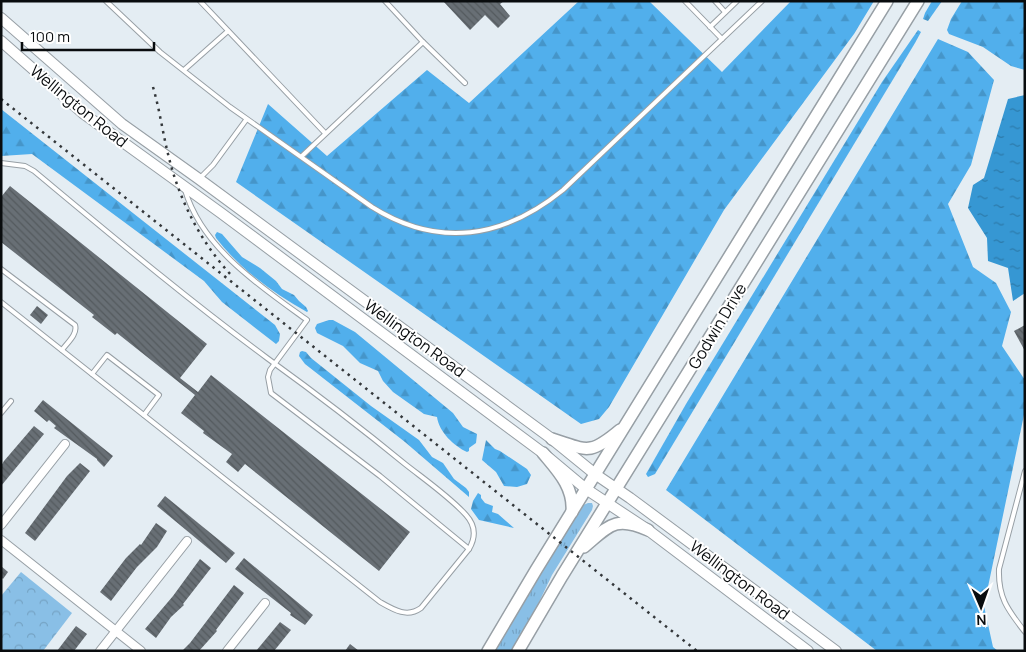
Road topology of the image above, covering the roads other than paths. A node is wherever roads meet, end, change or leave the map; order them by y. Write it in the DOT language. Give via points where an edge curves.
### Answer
graph roads {
  1 [pos="106,1"];
  2 [pos="200,1"];
  3 [pos="385,1"];
  4 [pos="685,1"];
  5 [pos="715,1"];
  6 [pos="737,1"];
  7 [pos="762,1"];
  8 [pos="887,1"];
  9 [pos="918,1"];
  10 [pos="726,12"];
  11 [pos="1,18"];
  12 [pos="710,27"];
  13 [pos="228,30"];
  14 [pos="722,39"];
  15 [pos="1,41"];
  16 [pos="423,42"];
  17 [pos="184,70"];
  18 [pos="465,83"];
  19 [pos="246,120"];
  20 [pos="325,133"];
  21 [pos="302,156"];
  22 [pos="1,163"];
  23 [pos="199,179"];
  24 [pos="184,186"];
  25 [pos="1,270"];
  26 [pos="1,302"];
  27 [pos="62,350"];
  28 [pos="274,363"];
  29 [pos="92,374"];
  30 [pos="11,401"];
  31 [pos="1,413"];
  32 [pos="144,415"];
  33 [pos="627,424"];
  34 [pos="552,439"];
  35 [pos="65,444"];
  36 [pos="543,453"];
  37 [pos="1025,471"];
  38 [pos="596,474"];
  39 [pos="586,489"];
  40 [pos="616,489"];
  41 [pos="608,503"];
  42 [pos="571,513"];
  43 [pos="1,525"];
  44 [pos="648,530"];
  45 [pos="1,540"];
  46 [pos="187,541"];
  47 [pos="469,549"];
  48 [pos="576,555"];
  49 [pos="265,603"];
  50 [pos="116,630"];
  51 [pos="1025,632"];
  52 [pos="100,651"];
  53 [pos="141,651"];
  54 [pos="227,651"];
  55 [pos="488,651"];
  56 [pos="518,651"];
  57 [pos="808,651"];
  58 [pos="836,651"];
  1 -- 17 [label="lane"];
  2 -- 13 [label="lane"];
  3 -- 16 [label="lane"];
  4 -- 12 [label="lane"];
  5 -- 10 [label="lane"];
  6 -- 10 [label="lane"];
  7 -- 14 [label="lane"];
  8 -- 33 [label="main road, Godwin Drive"];
  9 -- 40 [label="main road, Godwin Drive"];
  10 -- 12 [label="lane"];
  11 -- 23 [label="main road, Wellington Road" via="122,124"];
  12 -- 14 [label="lane"];
  13 -- 17 [label="lane"];
  13 -- 20 [label="lane"];
  14 -- 21 [label="lane" via="563,190 531,213 497,228 450,233 396,220 372,207"];
  15 -- 24 [label="main road, Wellington Road" via="84,114"];
  16 -- 18 [label="lane"];
  16 -- 20 [label="lane"];
  17 -- 19 [label="lane"];
  19 -- 21 [label="lane"];
  19 -- 23 [label="lane"];
  20 -- 21 [label="lane"];
  22 -- 28 [label="lane" via="25,166 34,171"];
  23 -- 34 [label="main road, Wellington Road"];
  24 -- 28 [label="lane" via="190,206 224,253 258,284 307,320"];
  24 -- 36 [label="main road, Wellington Road"];
  25 -- 27 [label="lane" via="75,325 75,334"];
  26 -- 27 [label="lane"];
  27 -- 29 [label="lane"];
  28 -- 47 [label="lane" via="325,400 466,515 475,532"];
  28 -- 47 [label="lane" via="268,378 269,389 275,398 380,476"];
  29 -- 32 [label="lane"];
  29 -- 32 [label="lane" via="107,355 159,395"];
  30 -- 31 [label="lane"];
  32 -- 47 [label="lane" via="389,607 408,614 421,608"];
  33 -- 34 [label="main road" via="614,435 585,450"];
  33 -- 38 [label="main road, Godwin Drive"];
  34 -- 38 [label="main road, Wellington Road"];
  35 -- 43 [label="street"];
  36 -- 39 [label="main road, Wellington Road"];
  36 -- 42 [label="main road" via="567,483 571,494"];
  37 -- 51 [label="lane" via="999,569 1000,594 1006,608"];
  38 -- 39 [label="main road, Godwin Drive"];
  38 -- 40 [label="main road, Wellington Road"];
  39 -- 41 [label="main road, Wellington Road"];
  39 -- 42 [label="main road, Godwin Drive"];
  40 -- 41 [label="main road, Godwin Drive"];
  40 -- 58 [label="main road, Wellington Road"];
  41 -- 44 [label="main road, Wellington Road"];
  41 -- 48 [label="main road, Godwin Drive"];
  42 -- 55 [label="main road, Godwin Drive"];
  44 -- 48 [label="main road" via="630,523 614,524"];
  44 -- 57 [label="main road, Wellington Road"];
  45 -- 50 [label="street"];
  46 -- 50 [label="street"];
  48 -- 56 [label="main road, Godwin Drive"];
  49 -- 54 [label="street"];
  50 -- 52 [label="street"];
  50 -- 53 [label="street"];
}
